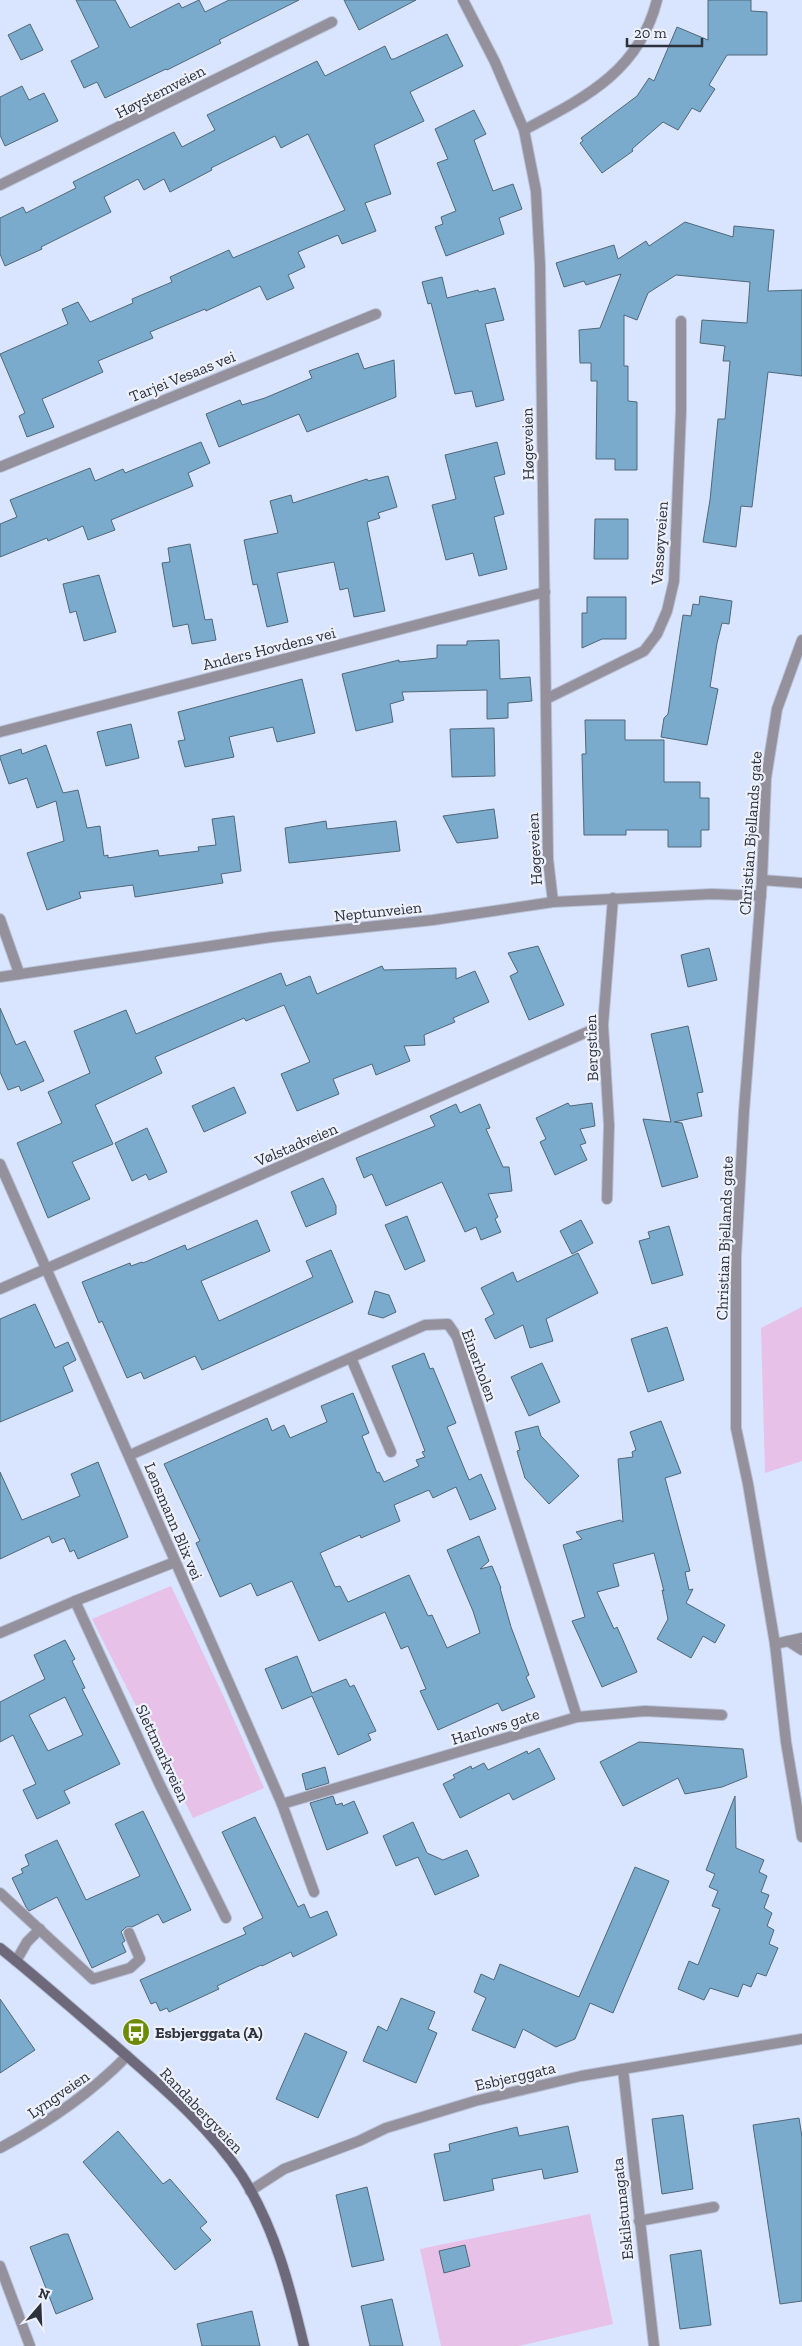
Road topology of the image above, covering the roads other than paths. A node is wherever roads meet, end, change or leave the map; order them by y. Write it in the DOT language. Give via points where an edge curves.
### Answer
graph roads {
  1 [pos="463,0"];
  2 [pos="657,0"];
  3 [pos="332,22"];
  4 [pos="524,130"];
  5 [pos="0,185"];
  6 [pos="376,314"];
  7 [pos="681,321"];
  8 [pos="0,467"];
  9 [pos="545,592"];
  10 [pos="802,640"];
  11 [pos="546,699"];
  12 [pos="0,732"];
  13 [pos="762,880"];
  14 [pos="802,884"];
  15 [pos="761,896"];
  16 [pos="613,898"];
  17 [pos="553,902"];
  18 [pos="0,919"];
  19 [pos="19,973"];
  20 [pos="0,977"];
  21 [pos="604,1025"];
  22 [pos="0,1164"];
  23 [pos="607,1198"];
  24 [pos="46,1268"];
  25 [pos="0,1289"];
  26 [pos="351,1358"];
  27 [pos="391,1452"];
  28 [pos="130,1455"];
  29 [pos="175,1562"];
  30 [pos="75,1601"];
  31 [pos="0,1633"];
  32 [pos="802,1638"];
  33 [pos="788,1641"];
  34 [pos="775,1644"];
  35 [pos="802,1650"];
  36 [pos="722,1715"];
  37 [pos="577,1717"];
  38 [pos="282,1804"];
  39 [pos="802,1837"];
  40 [pos="314,1892"];
  41 [pos="0,1893"];
  42 [pos="226,1918"];
  43 [pos="40,1929"];
  44 [pos="129,1933"];
  45 [pos="0,1948"];
  46 [pos="16,1960"];
  47 [pos="802,2039"];
  48 [pos="126,2056"];
  49 [pos="622,2069"];
  50 [pos="0,2148"];
  51 [pos="250,2191"];
  52 [pos="714,2207"];
  53 [pos="639,2222"];
  54 [pos="0,2266"];
  55 [pos="30,2346"];
  56 [pos="304,2346"];
  57 [pos="654,2346"];
  1 -- 4 [label="street, Høgeveien" via="495,62"];
  2 -- 4 [label="street" via="646,32 631,57 607,82 583,99"];
  3 -- 5 [label="street, Høystemveien"];
  4 -- 9 [label="street, Høgeveien" via="536,191 540,265"];
  6 -- 8 [label="street, Tarjei Vesaas vei"];
  7 -- 11 [label="street, Vassøyveien" via="674,581 667,611 657,634 644,650"];
  9 -- 11 [label="street, Høgeveien"];
  9 -- 12 [label="street, Anders Hovdens vei"];
  10 -- 13 [label="street, Christian Bjellands gate" via="777,709 766,778"];
  11 -- 17 [label="street, Høgeveien" via="548,859"];
  13 -- 14 [label="street"];
  13 -- 15 [label="street, Christian Bjellands gate"];
  15 -- 16 [label="street, Neptunveien" via="712,894"];
  15 -- 34 [label="street, Christian Bjellands gate" via="736,1256 736,1428"];
  16 -- 17 [label="street, Neptunveien"];
  16 -- 21 [label="street, Bergstien"];
  17 -- 19 [label="street, Neptunveien"];
  18 -- 19 [label="street"];
  19 -- 20 [label="street, Neptunveien"];
  21 -- 23 [label="street, Bergstien" via="609,1125"];
  21 -- 24 [label="street, Vølstadveien"];
  22 -- 24 [label="street, Lensmann Blix vei"];
  24 -- 25 [label="street, Vølstadveien"];
  24 -- 28 [label="street, Lensmann Blix vei"];
  26 -- 27 [label="street"];
  26 -- 28 [label="street, Einerholen"];
  26 -- 37 [label="street, Einerholen" via="425,1324 448,1324 457,1337"];
  28 -- 29 [label="street, Lensmann Blix vei"];
  29 -- 30 [label="street"];
  29 -- 38 [label="street, Lensmann Blix vei"];
  30 -- 31 [label="street"];
  30 -- 42 [label="street, Slettmarkveien"];
  32 -- 33 [label="street"];
  33 -- 34 [label="street"];
  33 -- 35 [label="street"];
  34 -- 39 [label="street, Christian Bjellands gate" via="786,1742"];
  36 -- 37 [label="street, Harlows gate" via="645,1712"];
  37 -- 38 [label="street, Harlows gate"];
  38 -- 40 [label="street, Lensmann Blix vei"];
  41 -- 43 [label="street"];
  43 -- 44 [label="street" via="94,1979 130,1968 140,1959"];
  43 -- 46 [label="street"];
  45 -- 46 [label="main road, Randabergveien"];
  46 -- 48 [label="main road, Randabergveien"];
  47 -- 49 [label="street, Esbjerggata"];
  48 -- 50 [label="street, Lyngveien" via="102,2082 78,2100"];
  48 -- 51 [label="main road, Randabergveien" via="205,2131"];
  49 -- 51 [label="street, Esbjerggata" via="475,2101 386,2128 284,2169"];
  49 -- 53 [label="street, Eskilstunagata"];
  51 -- 56 [label="main road, Randabergveien" via="287,2278"];
  52 -- 53 [label="street"];
  53 -- 57 [label="street, Eskilstunagata"];
  54 -- 55 [label="street"];
}
